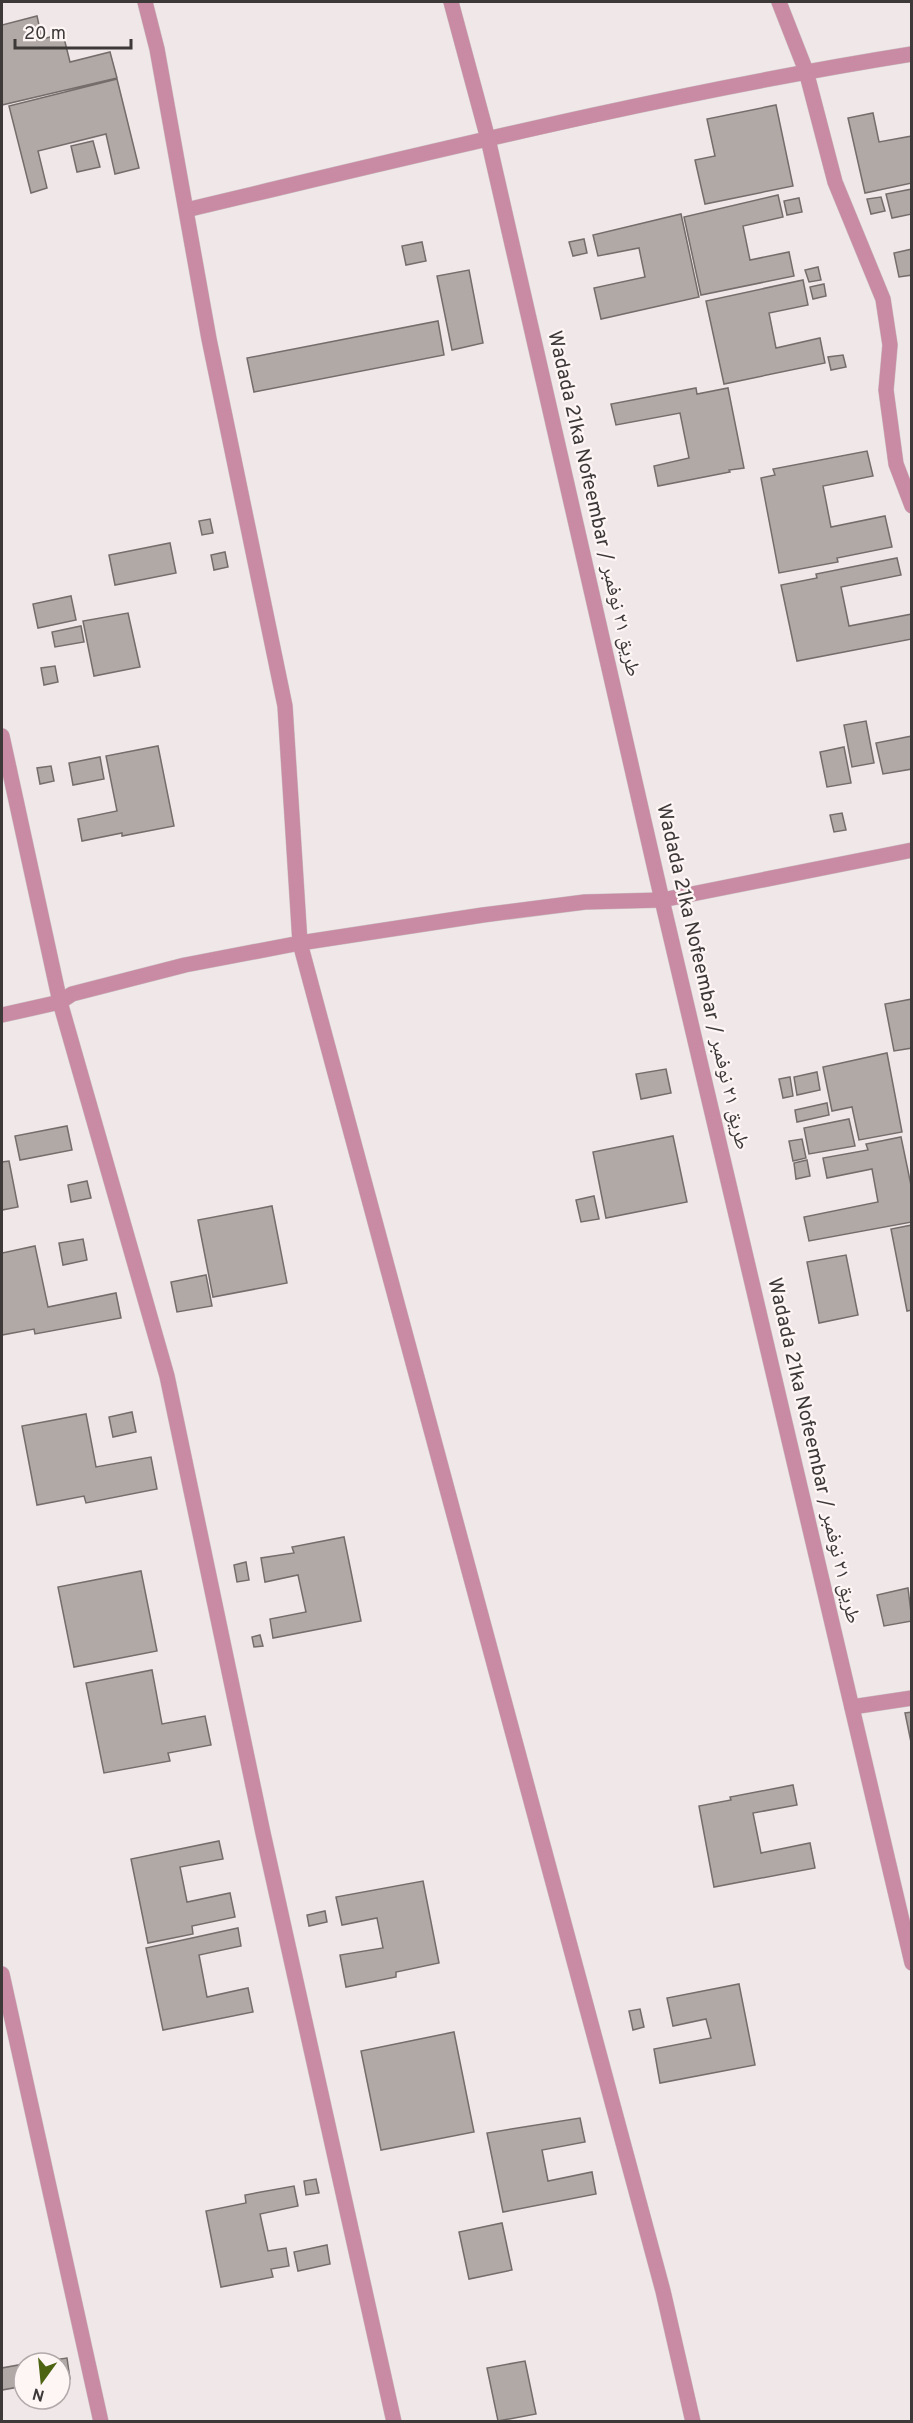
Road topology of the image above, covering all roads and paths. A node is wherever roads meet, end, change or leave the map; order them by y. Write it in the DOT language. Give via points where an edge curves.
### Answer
graph roads {
  1 [pos="145,2"];
  2 [pos="451,2"];
  3 [pos="779,2"];
  4 [pos="912,54"];
  5 [pos="806,71"];
  6 [pos="488,139"];
  7 [pos="186,210"];
  8 [pos="912,506"];
  9 [pos="2,736"];
  10 [pos="912,850"];
  11 [pos="662,900"];
  12 [pos="300,943"];
  13 [pos="60,1002"];
  14 [pos="2,1015"];
  15 [pos="912,1698"];
  16 [pos="852,1707"];
  17 [pos="912,1963"];
  18 [pos="2,1974"];
  19 [pos="101,2421"];
  20 [pos="394,2421"];
  21 [pos="693,2421"];
  1 -- 7 [label="street"];
  2 -- 6 [label="street, Wadada 21ka Nofeembar / طريق ٢١ نوفمبر"];
  3 -- 5 [label="street"];
  4 -- 5 [label="street"];
  5 -- 6 [label="street"];
  5 -- 8 [label="street" via="835,182 883,299 890,345 886,390 896,464"];
  6 -- 7 [label="street"];
  6 -- 11 [label="street, Wadada 21ka Nofeembar / طريق ٢١ نوفمبر"];
  7 -- 12 [label="street" via="285,706"];
  9 -- 13 [label="street"];
  10 -- 11 [label="street"];
  11 -- 12 [label="street" via="585,902"];
  11 -- 16 [label="street, Wadada 21ka Nofeembar / طريق ٢١ نوفمبر"];
  12 -- 13 [label="street" via="185,964 72,994"];
  12 -- 21 [label="street" via="660,2279"];
  13 -- 14 [label="street"];
  13 -- 20 [label="street" via="167,1376 262,1833"];
  15 -- 16 [label="street"];
  16 -- 17 [label="street, Wadada 21ka Nofeembar / طريق ٢١ نوفمبر"];
  18 -- 19 [label="street"];
}
